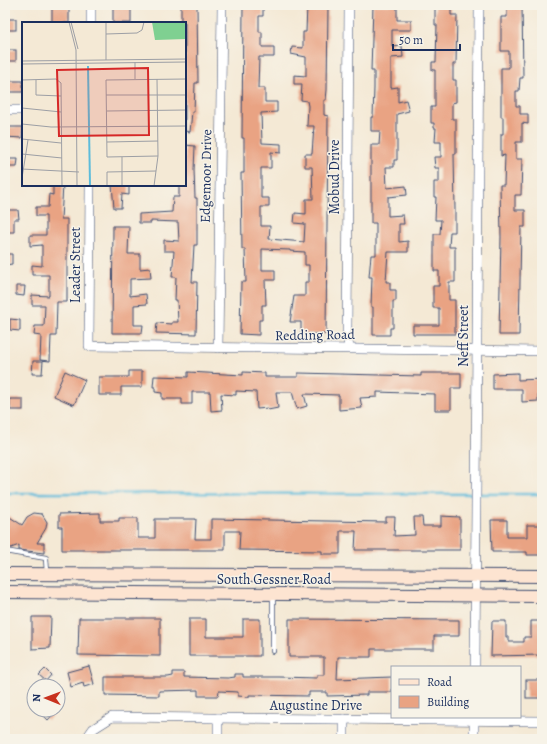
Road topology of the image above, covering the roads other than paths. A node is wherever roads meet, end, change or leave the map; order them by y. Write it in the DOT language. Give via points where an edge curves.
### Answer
graph roads {
  1 [pos="91,5"];
  2 [pos="222,5"];
  3 [pos="349,5"];
  4 [pos="479,5"];
  5 [pos="91,22"];
  6 [pos="5,110"];
  7 [pos="22,110"];
  8 [pos="90,186"];
  9 [pos="88,346"];
  10 [pos="218,348"];
  11 [pos="349,348"];
  12 [pos="478,350"];
  13 [pos="542,351"];
  14 [pos="5,551"];
  15 [pos="5,574"];
  16 [pos="47,574"];
  17 [pos="132,574"];
  18 [pos="296,575"];
  19 [pos="476,576"];
  20 [pos="542,576"];
  21 [pos="5,592"];
  22 [pos="132,593"];
  23 [pos="273,594"];
  24 [pos="296,594"];
  25 [pos="476,595"];
  26 [pos="542,596"];
  27 [pos="273,650"];
  28 [pos="475,666"];
  29 [pos="218,718"];
  30 [pos="344,719"];
  31 [pos="474,719"];
  32 [pos="542,721"];
  33 [pos="86,739"];
  34 [pos="218,739"];
  35 [pos="344,739"];
  36 [pos="474,739"];
  1 -- 5 [label="street"];
  2 -- 10 [label="street, Edgemoor Drive"];
  3 -- 11 [label="street, Mobud Drive"];
  4 -- 12 [label="street, Neff Street"];
  6 -- 7 [label="street"];
  8 -- 9 [label="street, Leader Street"];
  9 -- 10 [label="street, Redding Road"];
  10 -- 11 [label="street, Redding Road"];
  11 -- 12 [label="street, Redding Road"];
  12 -- 13 [label="street, Redding Road"];
  12 -- 19 [label="street, Neff Street"];
  14 -- 16 [label="lane" via="46,558"];
  15 -- 16 [label="main road, South Gessner Road"];
  16 -- 17 [label="main road, South Gessner Road"];
  17 -- 18 [label="main road, South Gessner Road"];
  17 -- 22 [label="main road"];
  18 -- 19 [label="main road, South Gessner Road"];
  18 -- 24 [label="main road"];
  19 -- 20 [label="main road, South Gessner Road"];
  19 -- 25 [label="street, Neff Street"];
  21 -- 22 [label="main road, South Gessner Road"];
  22 -- 23 [label="main road, South Gessner Road"];
  23 -- 24 [label="main road, South Gessner Road"];
  23 -- 27 [label="lane"];
  24 -- 25 [label="main road, South Gessner Road"];
  25 -- 26 [label="main road, South Gessner Road"];
  25 -- 28 [label="street, Neff Street"];
  29 -- 30 [label="street, Augustine Drive"];
  29 -- 33 [label="street, Augustine Drive" via="112,717 93,729"];
  29 -- 34 [label="street"];
  30 -- 31 [label="street, Augustine Drive"];
  30 -- 35 [label="street"];
  31 -- 32 [label="street, Augustine Drive"];
  31 -- 36 [label="street"];
}
